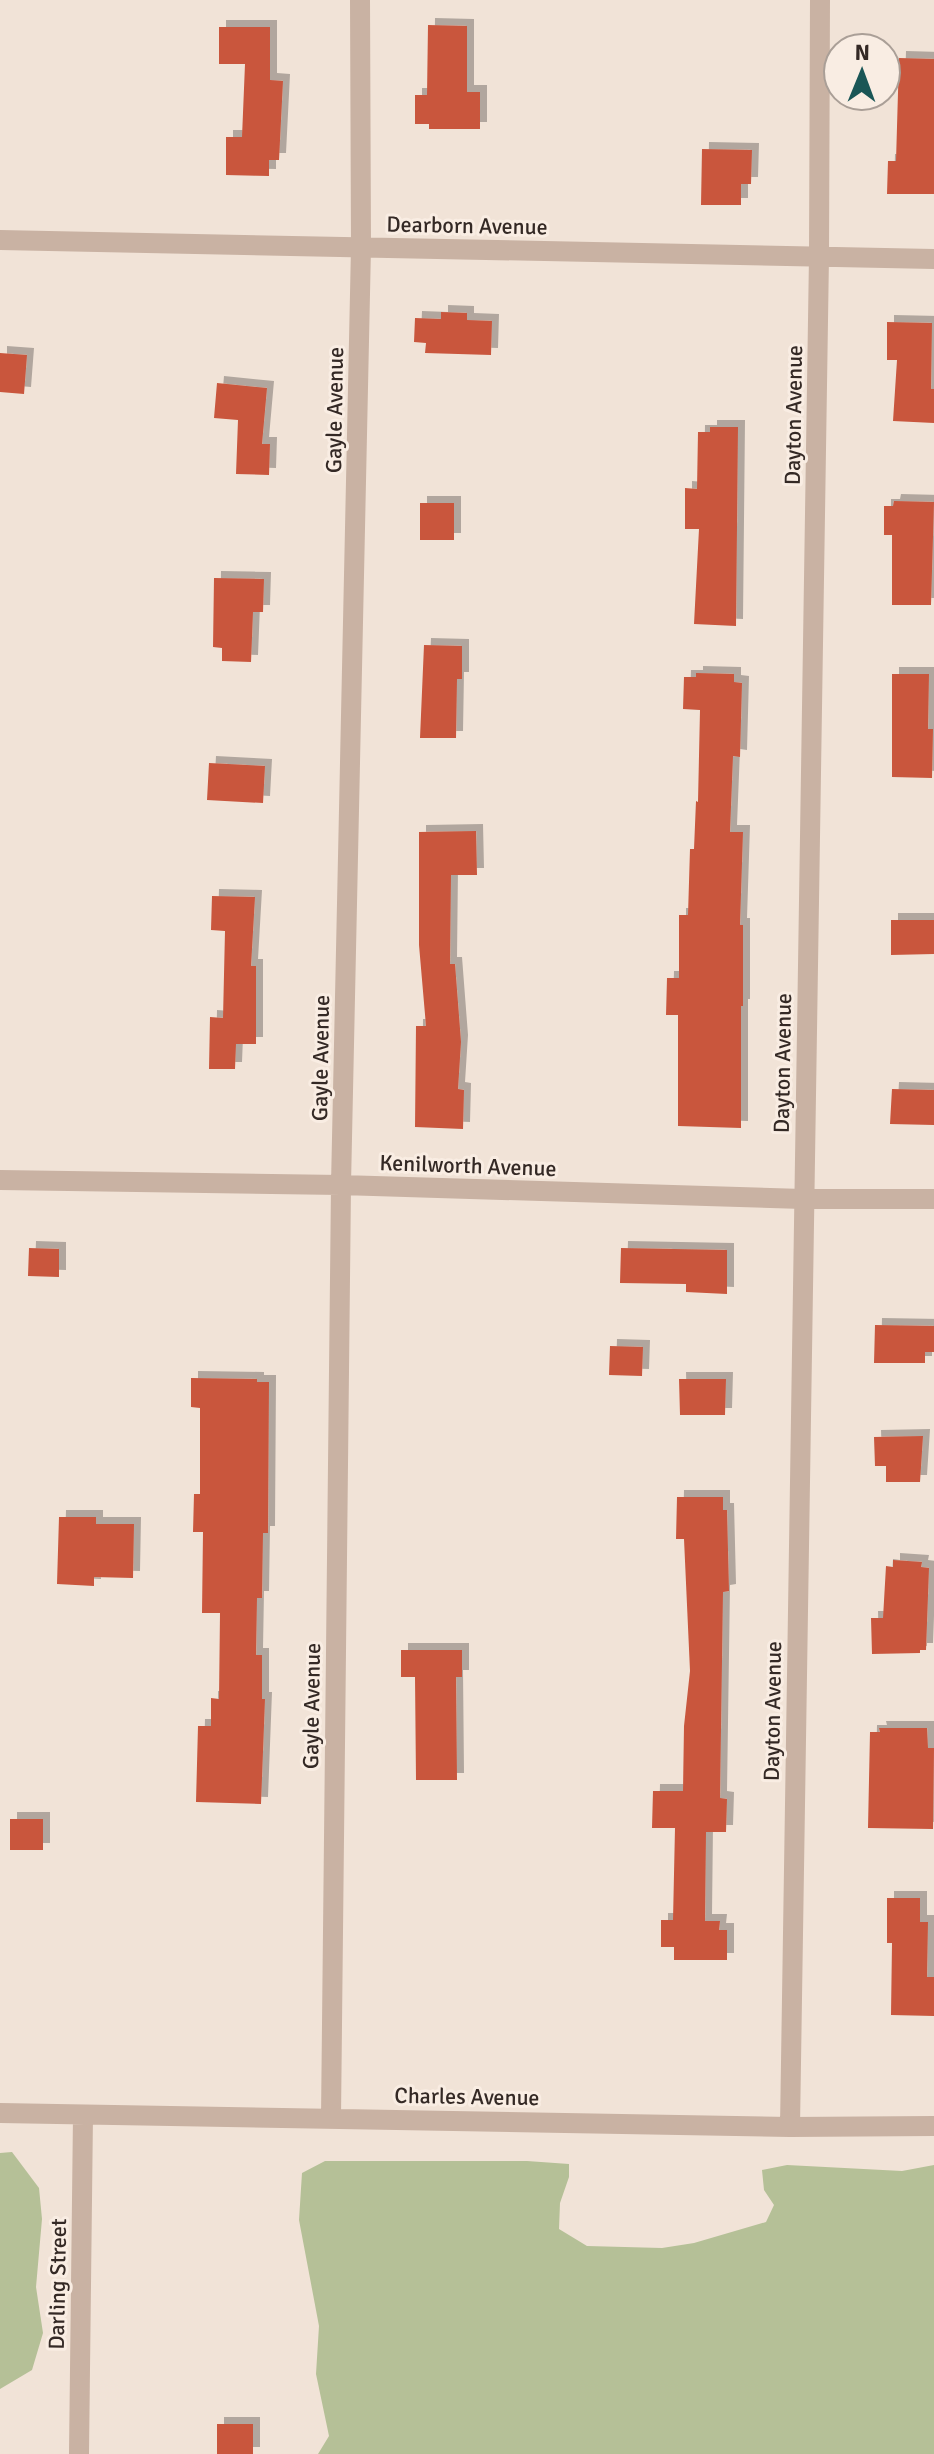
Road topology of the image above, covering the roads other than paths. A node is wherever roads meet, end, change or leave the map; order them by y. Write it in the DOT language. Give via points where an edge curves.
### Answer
graph roads {
  1 [pos="360,0"];
  2 [pos="820,0"];
  3 [pos="0,240"];
  4 [pos="361,247"];
  5 [pos="819,256"];
  6 [pos="934,259"];
  7 [pos="0,1180"];
  8 [pos="341,1185"];
  9 [pos="803,1199"];
  10 [pos="934,1199"];
  11 [pos="0,2113"];
  12 [pos="83,2115"];
  13 [pos="331,2118"];
  14 [pos="934,2126"];
  15 [pos="790,2127"];
  16 [pos="79,2454"];
  1 -- 4 [label="street, Gayle Avenue"];
  2 -- 5 [label="street, Dayton Avenue"];
  3 -- 4 [label="street, Dearborn Avenue"];
  4 -- 5 [label="street, Dearborn Avenue"];
  4 -- 8 [label="street, Gayle Avenue"];
  5 -- 6 [label="street, Dearborn Avenue"];
  5 -- 9 [label="street, Dayton Avenue"];
  7 -- 8 [label="street, Kenilworth Avenue"];
  8 -- 9 [label="street, Kenilworth Avenue"];
  8 -- 13 [label="street, Gayle Avenue"];
  9 -- 10 [label="street, Kenilworth Avenue"];
  9 -- 15 [label="street, Dayton Avenue"];
  11 -- 12 [label="street, Charles Avenue"];
  12 -- 13 [label="street, Charles Avenue"];
  12 -- 16 [label="street, Darling Street"];
  13 -- 15 [label="street, Charles Avenue"];
  14 -- 15 [label="street, Charles Avenue"];
}
